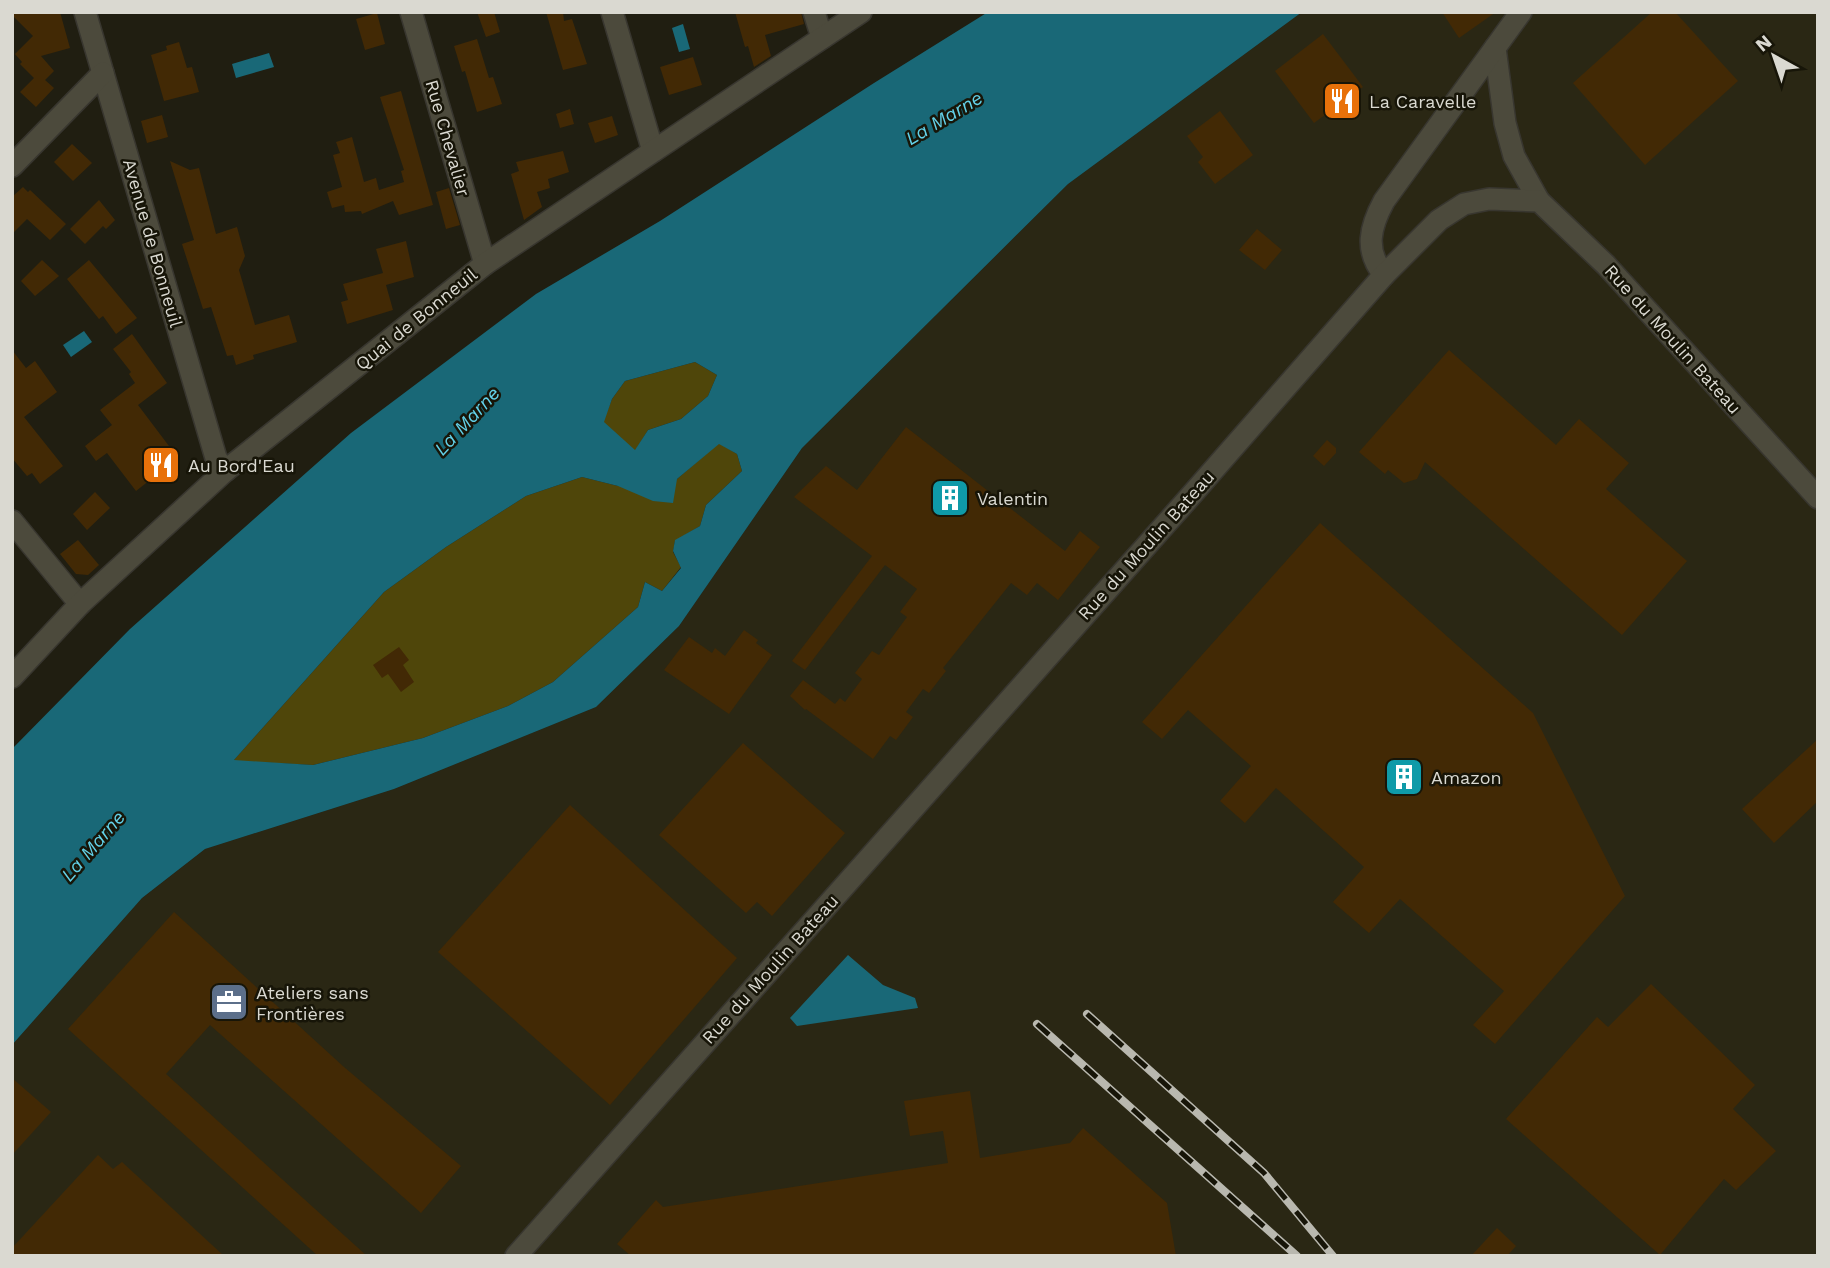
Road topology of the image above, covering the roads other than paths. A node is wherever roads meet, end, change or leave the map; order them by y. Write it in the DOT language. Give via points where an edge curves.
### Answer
graph roads {
  1 [pos="85,12"];
  2 [pos="411,12"];
  3 [pos="612,12"];
  4 [pos="814,12"];
  5 [pos="861,12"];
  6 [pos="1521,12"];
  7 [pos="822,38"];
  8 [pos="1495,48"];
  9 [pos="103,73"];
  10 [pos="653,151"];
  11 [pos="12,166"];
  12 [pos="1539,201"];
  13 [pos="485,264"];
  14 [pos="1384,275"];
  15 [pos="225,471"];
  16 [pos="1818,498"];
  17 [pos="12,521"];
  18 [pos="80,604"];
  19 [pos="12,677"];
  20 [pos="516,1256"];
  1 -- 9 [label="street, Avenue de Bonneuil"];
  2 -- 13 [label="street, Rue Chevalier"];
  3 -- 10 [label="street"];
  4 -- 7 [label="street"];
  5 -- 7 [label="street, Quai de Bonneuil"];
  6 -- 8 [label="street"];
  7 -- 10 [label="street, Quai de Bonneuil"];
  8 -- 12 [label="street" via="1504,123 1514,156"];
  8 -- 14 [label="street" via="1374,219 1371,257"];
  9 -- 11 [label="street"];
  9 -- 15 [label="street, Avenue de Bonneuil" via="216,458"];
  10 -- 13 [label="street, Quai de Bonneuil"];
  12 -- 14 [label="street, Rue du Moulin Bateau" via="1464,204 1439,220"];
  12 -- 16 [label="street, Rue du Moulin Bateau" via="1592,251"];
  13 -- 15 [label="street, Quai de Bonneuil"];
  14 -- 20 [label="street, Rue du Moulin Bateau"];
  15 -- 18 [label="street, Quai de Bonneuil"];
  17 -- 18 [label="street"];
  18 -- 19 [label="street, Quai de Bonneuil"];
}
